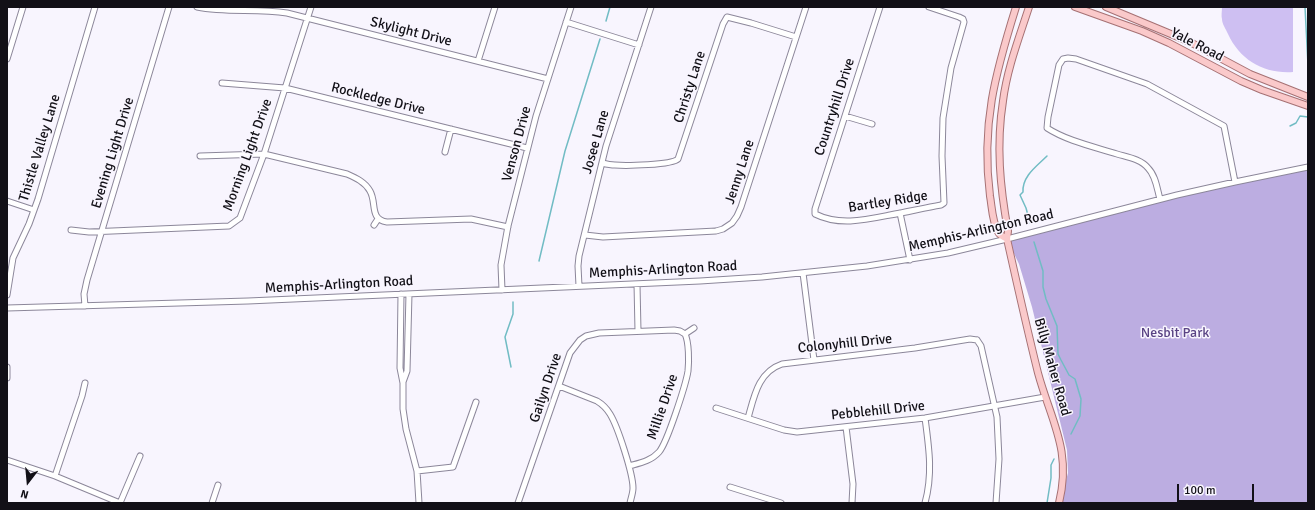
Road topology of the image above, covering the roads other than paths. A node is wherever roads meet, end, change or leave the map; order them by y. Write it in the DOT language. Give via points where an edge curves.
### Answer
graph roads {
  1 [pos="23,7"];
  2 [pos="95,7"];
  3 [pos="169,7"];
  4 [pos="197,7"];
  5 [pos="311,7"];
  6 [pos="494,7"];
  7 [pos="571,7"];
  8 [pos="651,7"];
  9 [pos="806,7"];
  10 [pos="880,7"];
  11 [pos="929,7"];
  12 [pos="1016,7"];
  13 [pos="1029,7"];
  14 [pos="1075,7"];
  15 [pos="1106,7"];
  16 [pos="245,9"];
  17 [pos="307,19"];
  18 [pos="566,22"];
  19 [pos="796,37"];
  20 [pos="639,45"];
  21 [pos="7,59"];
  22 [pos="478,61"];
  23 [pos="548,79"];
  24 [pos="222,83"];
  25 [pos="285,88"];
  26 [pos="1308,97"];
  27 [pos="1308,106"];
  28 [pos="989,114"];
  29 [pos="845,116"];
  30 [pos="1001,116"];
  31 [pos="872,124"];
  32 [pos="451,129"];
  33 [pos="527,148"];
  34 [pos="445,152"];
  35 [pos="264,154"];
  36 [pos="200,156"];
  37 [pos="602,163"];
  38 [pos="1308,167"];
  39 [pos="1235,182"];
  40 [pos="1160,199"];
  41 [pos="7,201"];
  42 [pos="34,210"];
  43 [pos="900,213"];
  44 [pos="815,214"];
  45 [pos="378,219"];
  46 [pos="374,225"];
  47 [pos="508,227"];
  48 [pos="71,230"];
  49 [pos="102,231"];
  50 [pos="585,235"];
  51 [pos="1007,239"];
  52 [pos="910,260"];
  53 [pos="803,273"];
  54 [pos="636,284"];
  55 [pos="579,286"];
  56 [pos="502,290"];
  57 [pos="401,294"];
  58 [pos="409,294"];
  59 [pos="7,295"];
  60 [pos="85,306"];
  61 [pos="7,308"];
  62 [pos="694,328"];
  63 [pos="638,331"];
  64 [pos="685,334"];
  65 [pos="814,360"];
  66 [pos="7,367"];
  67 [pos="7,378"];
  68 [pos="85,383"];
  69 [pos="403,383"];
  70 [pos="559,386"];
  71 [pos="1045,397"];
  72 [pos="476,402"];
  73 [pos="995,405"];
  74 [pos="716,408"];
  75 [pos="748,418"];
  76 [pos="925,418"];
  77 [pos="846,427"];
  78 [pos="140,456"];
  79 [pos="7,460"];
  80 [pos="629,466"];
  81 [pos="416,471"];
  82 [pos="55,476"];
  83 [pos="218,485"];
  84 [pos="730,487"];
  85 [pos="120,503"];
  86 [pos="212,503"];
  87 [pos="419,503"];
  88 [pos="518,503"];
  89 [pos="630,503"];
  90 [pos="781,503"];
  91 [pos="852,503"];
  92 [pos="925,503"];
  93 [pos="996,503"];
  94 [pos="1059,503"];
  1 -- 21 [label="street"];
  2 -- 42 [label="street, Thistle Valley Lane"];
  3 -- 49 [label="street, Evening Light Drive"];
  4 -- 16 [label="street, Skylight Drive" via="212,10"];
  5 -- 17 [label="street, Morning Light Drive"];
  6 -- 22 [label="street"];
  7 -- 18 [label="street, Venson Drive"];
  8 -- 20 [label="street, Josee Lane"];
  9 -- 19 [label="street, Jenny Lane"];
  10 -- 29 [label="street, Countryhill Drive"];
  11 -- 43 [label="street, Bartley Ridge" via="960,17 964,24 951,68 943,118 944,201 943,204"];
  12 -- 28 [label="main road" via="997,70"];
  13 -- 30 [label="main road, Billy Maher Road" via="1009,72"];
  14 -- 27 [label="main road, Yale Road" via="1142,31 1242,81"];
  15 -- 26 [label="main road, Yale Road" via="1190,42 1257,77"];
  16 -- 17 [label="street, Skylight Drive" via="280,12"];
  17 -- 22 [label="street, Skylight Drive"];
  17 -- 25 [label="street, Morning Light Drive"];
  18 -- 20 [label="street"];
  18 -- 23 [label="street, Venson Drive"];
  19 -- 37 [label="street, Christy Lane" via="727,17 722,24 678,159 659,164 619,166"];
  19 -- 50 [label="street, Jenny Lane" via="741,207 732,223 723,229 704,233 603,237"];
  20 -- 37 [label="street, Josee Lane"];
  22 -- 23 [label="street, Skylight Drive"];
  23 -- 33 [label="street, Venson Drive"];
  24 -- 25 [label="street, Rockledge Drive"];
  25 -- 32 [label="street, Rockledge Drive"];
  25 -- 35 [label="street, Morning Light Drive"];
  28 -- 30 [label="main road"];
  28 -- 51 [label="main road" via="987,148 992,213 998,233"];
  29 -- 31 [label="street"];
  29 -- 44 [label="street, Countryhill Drive"];
  30 -- 51 [label="main road, Billy Maher Road" via="1000,178"];
  32 -- 33 [label="street, Rockledge Drive"];
  32 -- 34 [label="street"];
  33 -- 47 [label="street, Venson Drive"];
  35 -- 36 [label="street"];
  35 -- 45 [label="street" via="347,174 359,180 371,193"];
  35 -- 49 [label="street, Morning Light Drive" via="240,218 229,226"];
  37 -- 50 [label="street, Josee Lane"];
  38 -- 39 [label="street, Memphis-Arlington Road"];
  39 -- 40 [label="street, Memphis-Arlington Road"];
  39 -- 40 [label="street" via="1226,124 1148,84 1076,59 1066,58 1061,61 1047,128 1059,135 1143,163 1154,176"];
  40 -- 51 [label="street, Memphis-Arlington Road"];
  41 -- 42 [label="street"];
  42 -- 59 [label="street, Thistle Valley Lane" via="13,258"];
  43 -- 44 [label="street, Bartley Ridge" via="850,222 831,220"];
  43 -- 52 [label="street"];
  45 -- 46 [label="street"];
  45 -- 47 [label="street" via="387,222 471,219"];
  47 -- 56 [label="street, Venson Drive" via="501,265"];
  48 -- 49 [label="street, Morning Light Drive"];
  49 -- 60 [label="street, Evening Light Drive" via="84,291"];
  50 -- 55 [label="street, Josee Lane" via="579,261"];
  51 -- 52 [label="street, Memphis-Arlington Road"];
  51 -- 71 [label="main road, Billy Maher Road"];
  52 -- 53 [label="street, Memphis-Arlington Road"];
  53 -- 54 [label="street, Memphis-Arlington Road"];
  53 -- 65 [label="street"];
  54 -- 55 [label="street, Memphis-Arlington Road"];
  54 -- 63 [label="street"];
  55 -- 56 [label="street, Memphis-Arlington Road"];
  56 -- 58 [label="street, Memphis-Arlington Road"];
  57 -- 58 [label="street, Memphis-Arlington Road"];
  57 -- 60 [label="street, Memphis-Arlington Road"];
  57 -- 69 [label="street" via="400,368"];
  58 -- 69 [label="street" via="407,371"];
  60 -- 61 [label="street, Memphis-Arlington Road"];
  62 -- 64 [label="street"];
  63 -- 64 [label="street, Gailyn Drive" via="674,330"];
  63 -- 70 [label="street, Gailyn Drive" via="598,333 583,338 570,353"];
  64 -- 80 [label="street, Millie Drive" via="687,374 666,441 654,457"];
  65 -- 73 [label="street, Colonyhill Drive" via="978,338"];
  65 -- 75 [label="street, Colonyhill Drive" via="782,364 769,370 758,384"];
  66 -- 67 [label="street"];
  68 -- 82 [label="street"];
  69 -- 81 [label="street" via="402,409"];
  70 -- 80 [label="street" via="597,401 608,411"];
  70 -- 88 [label="street, Gailyn Drive"];
  71 -- 73 [label="street, Pebblehill Drive"];
  71 -- 94 [label="main road, Billy Maher Road" via="1057,430 1062,454 1063,478"];
  72 -- 81 [label="street" via="453,466"];
  73 -- 76 [label="street, Pebblehill Drive"];
  73 -- 93 [label="street" via="999,459"];
  74 -- 75 [label="street, Pebblehill Drive"];
  75 -- 77 [label="street, Pebblehill Drive" via="797,432"];
  76 -- 77 [label="street, Pebblehill Drive"];
  76 -- 92 [label="street" via="930,463 930,485"];
  77 -- 91 [label="street" via="853,484"];
  78 -- 85 [label="street"];
  79 -- 82 [label="street"];
  80 -- 89 [label="street" via="633,486"];
  81 -- 87 [label="street"];
  82 -- 85 [label="street"];
  83 -- 86 [label="street"];
  84 -- 90 [label="street"];
}
